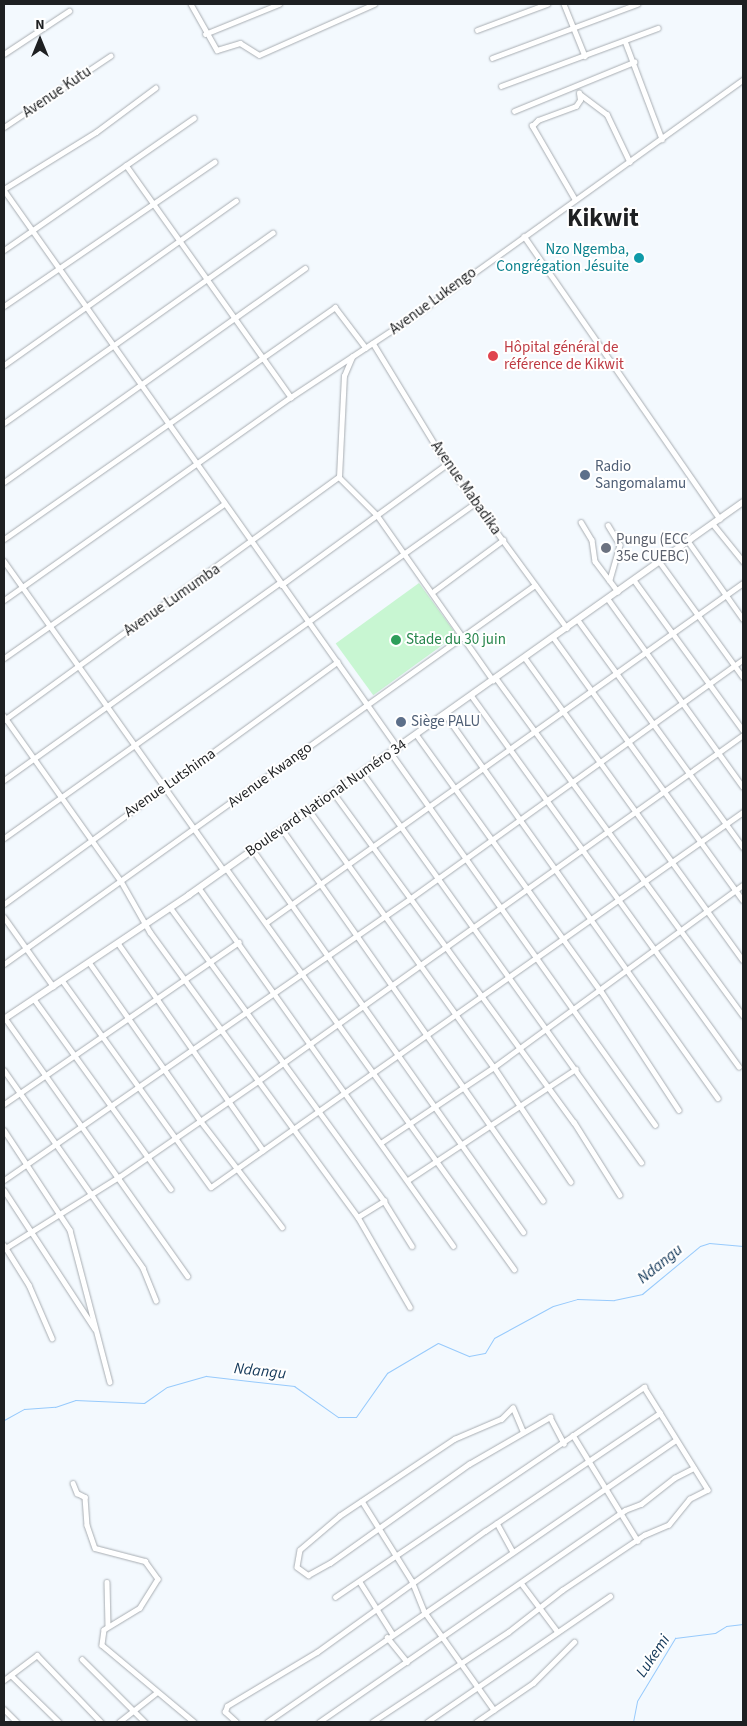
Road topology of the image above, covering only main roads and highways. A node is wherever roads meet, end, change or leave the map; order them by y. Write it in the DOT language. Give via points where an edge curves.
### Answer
graph roads {
  1 [pos="742,504"];
  2 [pos="5,1019"];
  1 -- 2 [label="main road, Boulevard National Numéro 34" via="253,850"];
}
